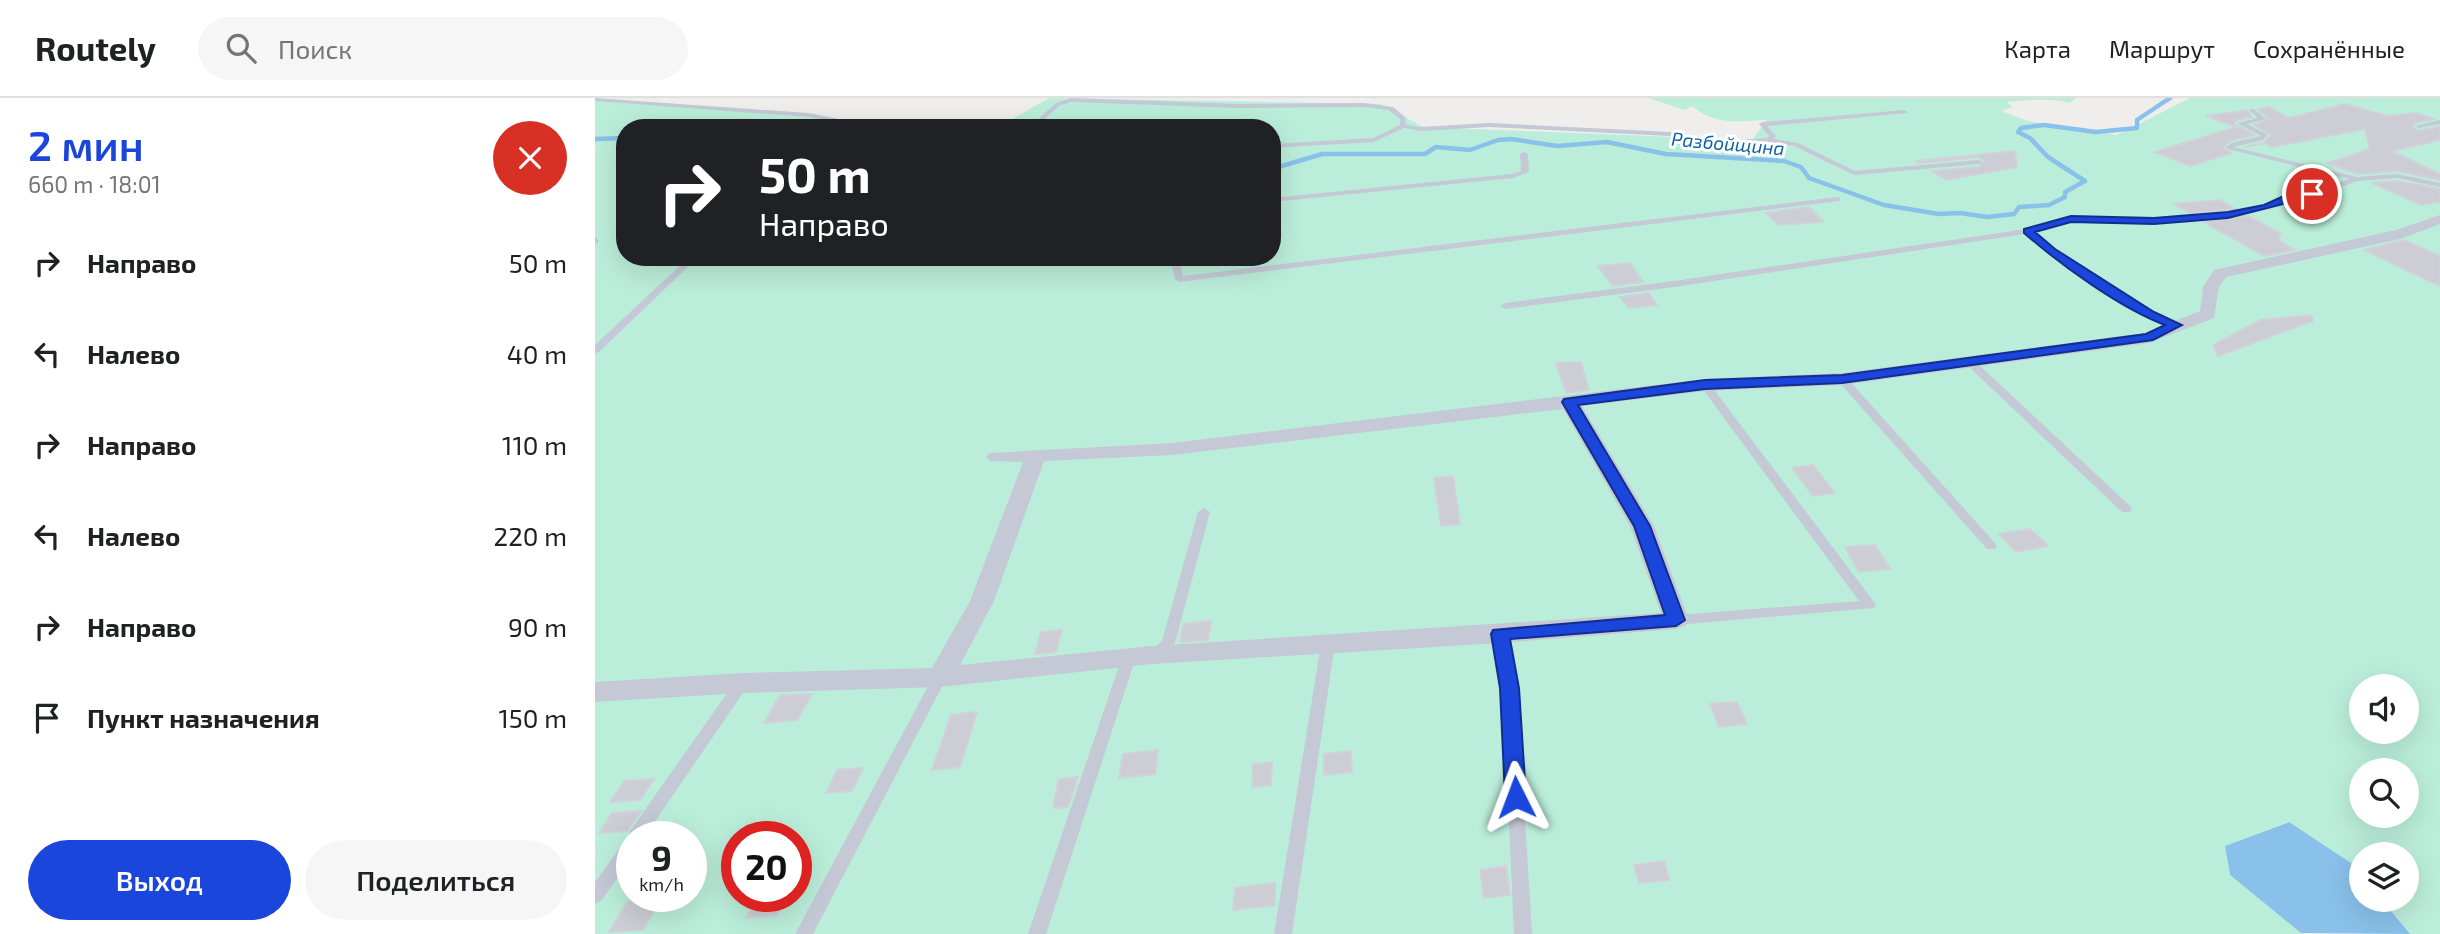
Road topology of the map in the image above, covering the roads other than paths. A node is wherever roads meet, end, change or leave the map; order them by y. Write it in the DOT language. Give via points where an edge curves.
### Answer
graph roads {
  1 [pos="595,99"];
  2 [pos="2252,110"];
  3 [pos="1905,111"];
  4 [pos="829,119"];
  5 [pos="1040,119"];
  6 [pos="2440,122"];
  7 [pos="1403,126"];
  8 [pos="2418,126"];
  9 [pos="1769,140"];
  10 [pos="1281,145"];
  11 [pos="1524,154"];
  12 [pos="1979,162"];
  13 [pos="2357,179"];
  14 [pos="2440,185"];
  15 [pos="1281,199"];
  16 [pos="1837,199"];
  17 [pos="2440,219"];
  18 [pos="2027,231"];
  19 [pos="684,266"];
  20 [pos="1176,266"];
  21 [pos="1505,306"];
  22 [pos="2176,325"];
  23 [pos="595,350"];
  24 [pos="1971,363"];
  25 [pos="1842,379"];
  26 [pos="1705,384"];
  27 [pos="1569,402"];
  28 [pos="1036,456"];
  29 [pos="997,457"];
  30 [pos="2126,509"];
  31 [pos="1204,512"];
  32 [pos="1991,546"];
  33 [pos="1676,620"];
  34 [pos="1500,634"];
  35 [pos="1328,644"];
  36 [pos="1152,655"];
  37 [pos="1129,657"];
  38 [pos="940,677"];
  39 [pos="742,683"];
  40 [pos="595,692"];
  41 [pos="646,821"];
  42 [pos="616,866"];
  43 [pos="595,897"];
  44 [pos="804,934"];
  45 [pos="1037,934"];
  46 [pos="1283,934"];
  47 [pos="1523,934"];
  1 -- 4 [label="lane"];
  2 -- 13 [label="lane" via="2263,119 2240,123 2265,135 2230,148"];
  3 -- 9 [label="lane" via="1771,121 1762,124 1773,136"];
  5 -- 7 [label="lane" via="1070,100 1239,106 1364,104 1391,108 1403,118"];
  6 -- 8 [label="lane"];
  7 -- 9 [label="lane" via="1574,127 1724,143"];
  7 -- 10 [label="lane" via="1374,140"];
  9 -- 12 [label="lane" via="1796,144 1854,173"];
  11 -- 15 [label="lane" via="1524,172 1513,176"];
  13 -- 14 [label="lane" via="2397,176"];
  13 -- 18 [label="lane" via="2228,215 2154,221 2071,219"];
  16 -- 20 [label="lane" via="1179,279"];
  17 -- 22 [label="street" via="2400,234 2220,273 2211,287 2208,314"];
  18 -- 21 [label="lane"];
  18 -- 22 [label="lane" via="2150,315"];
  19 -- 23 [label="lane"];
  22 -- 24 [label="street" via="2149,338"];
  24 -- 25 [label="street"];
  24 -- 30 [label="lane"];
  25 -- 26 [label="street"];
  25 -- 32 [label="lane"];
  26 -- 27 [label="street"];
  26 -- 33 [label="lane" via="1869,606"];
  27 -- 28 [label="street" via="1172,449"];
  27 -- 33 [label="street" via="1642,526"];
  28 -- 29 [label="street"];
  28 -- 38 [label="street" via="982,601"];
  31 -- 36 [label="lane" via="1168,643"];
  33 -- 34 [label="street"];
  34 -- 35 [label="street"];
  34 -- 47 [label="lane" via="1510,688"];
  35 -- 36 [label="street"];
  35 -- 46 [label="lane"];
  36 -- 37 [label="street"];
  37 -- 38 [label="street"];
  37 -- 45 [label="lane"];
  38 -- 39 [label="street"];
  38 -- 44 [label="lane"];
  39 -- 40 [label="street"];
  39 -- 41 [label="lane"];
  42 -- 43 [label="lane"];
}
